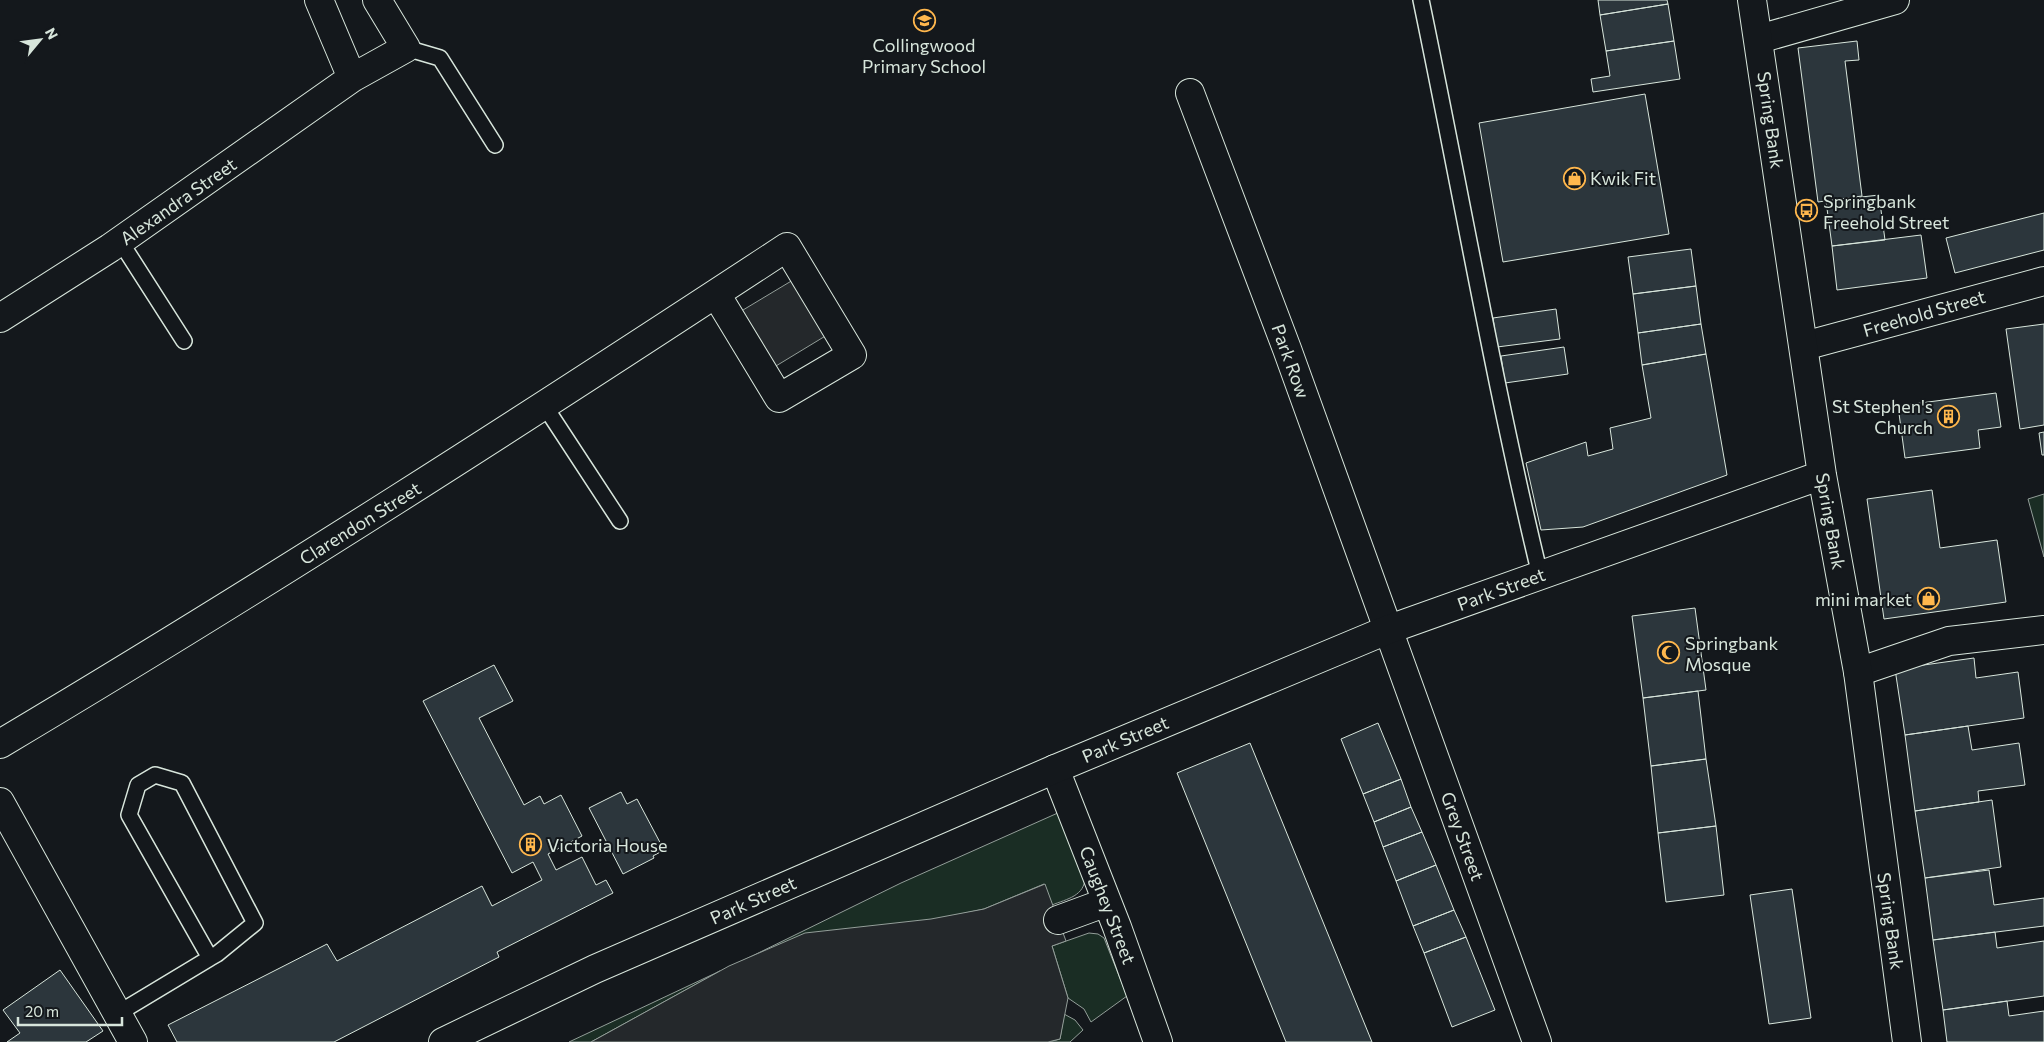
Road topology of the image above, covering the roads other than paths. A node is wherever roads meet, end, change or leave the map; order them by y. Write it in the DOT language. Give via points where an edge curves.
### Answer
graph roads {
  1 [pos="319,0"];
  2 [pos="377,0"];
  3 [pos="1421,0"];
  4 [pos="1752,0"];
  5 [pos="1895,0"];
  6 [pos="1759,39"];
  7 [pos="406,48"];
  8 [pos="352,78"];
  9 [pos="1190,93"];
  10 [pos="495,145"];
  11 [pos="120,241"];
  12 [pos="2044,281"];
  13 [pos="716,294"];
  14 [pos="0,318"];
  15 [pos="184,342"];
  16 [pos="1804,346"];
  17 [pos="544,405"];
  18 [pos="1822,476"];
  19 [pos="620,521"];
  20 [pos="1540,575"];
  21 [pos="1387,630"];
  22 [pos="2044,630"];
  23 [pos="1858,672"];
  24 [pos="0,744"];
  25 [pos="1055,769"];
  26 [pos="0,802"];
  27 [pos="1107,902"];
  28 [pos="1058,920"];
  29 [pos="210,958"];
  30 [pos="117,1014"];
  31 [pos="133,1042"];
  32 [pos="443,1042"];
  33 [pos="1158,1042"];
  34 [pos="1537,1042"];
  35 [pos="1907,1042"];
  1 -- 8 [label="street"];
  2 -- 7 [label="street"];
  3 -- 20 [label="lane" via="1497,385"];
  4 -- 6 [label="street, Spring Bank"];
  5 -- 6 [label="street"];
  6 -- 16 [label="street, Spring Bank"];
  7 -- 8 [label="street, Alexandra Street"];
  7 -- 10 [label="lane" via="440,58"];
  8 -- 11 [label="street, Alexandra Street"];
  9 -- 21 [label="street, Park Row" via="1287,349"];
  11 -- 14 [label="street, Alexandra Street"];
  11 -- 15 [label="lane"];
  12 -- 16 [label="street, Freehold Street"];
  13 -- 13 [label="street, Clarendon Street" via="778,398 852,355 787,247"];
  13 -- 17 [label="street, Clarendon Street"];
  16 -- 18 [label="street, Spring Bank"];
  17 -- 19 [label="lane"];
  17 -- 24 [label="street, Clarendon Street" via="156,651"];
  18 -- 20 [label="street, Park Street"];
  18 -- 23 [label="street, Spring Bank"];
  20 -- 21 [label="street, Park Street"];
  21 -- 25 [label="street, Park Street"];
  21 -- 34 [label="street, Grey Street"];
  22 -- 23 [label="street" via="1949,641"];
  23 -- 35 [label="street, Spring Bank"];
  25 -- 27 [label="street, Caughey Street"];
  25 -- 32 [label="street, Park Street" via="595,969"];
  26 -- 30 [label="street"];
  27 -- 28 [label="street"];
  27 -- 33 [label="street, Caughey Street"];
  29 -- 29 [label="lane" via="255,923 182,783 155,775 138,785 129,815"];
  29 -- 30 [label="lane"];
  30 -- 31 [label="street"];
}
